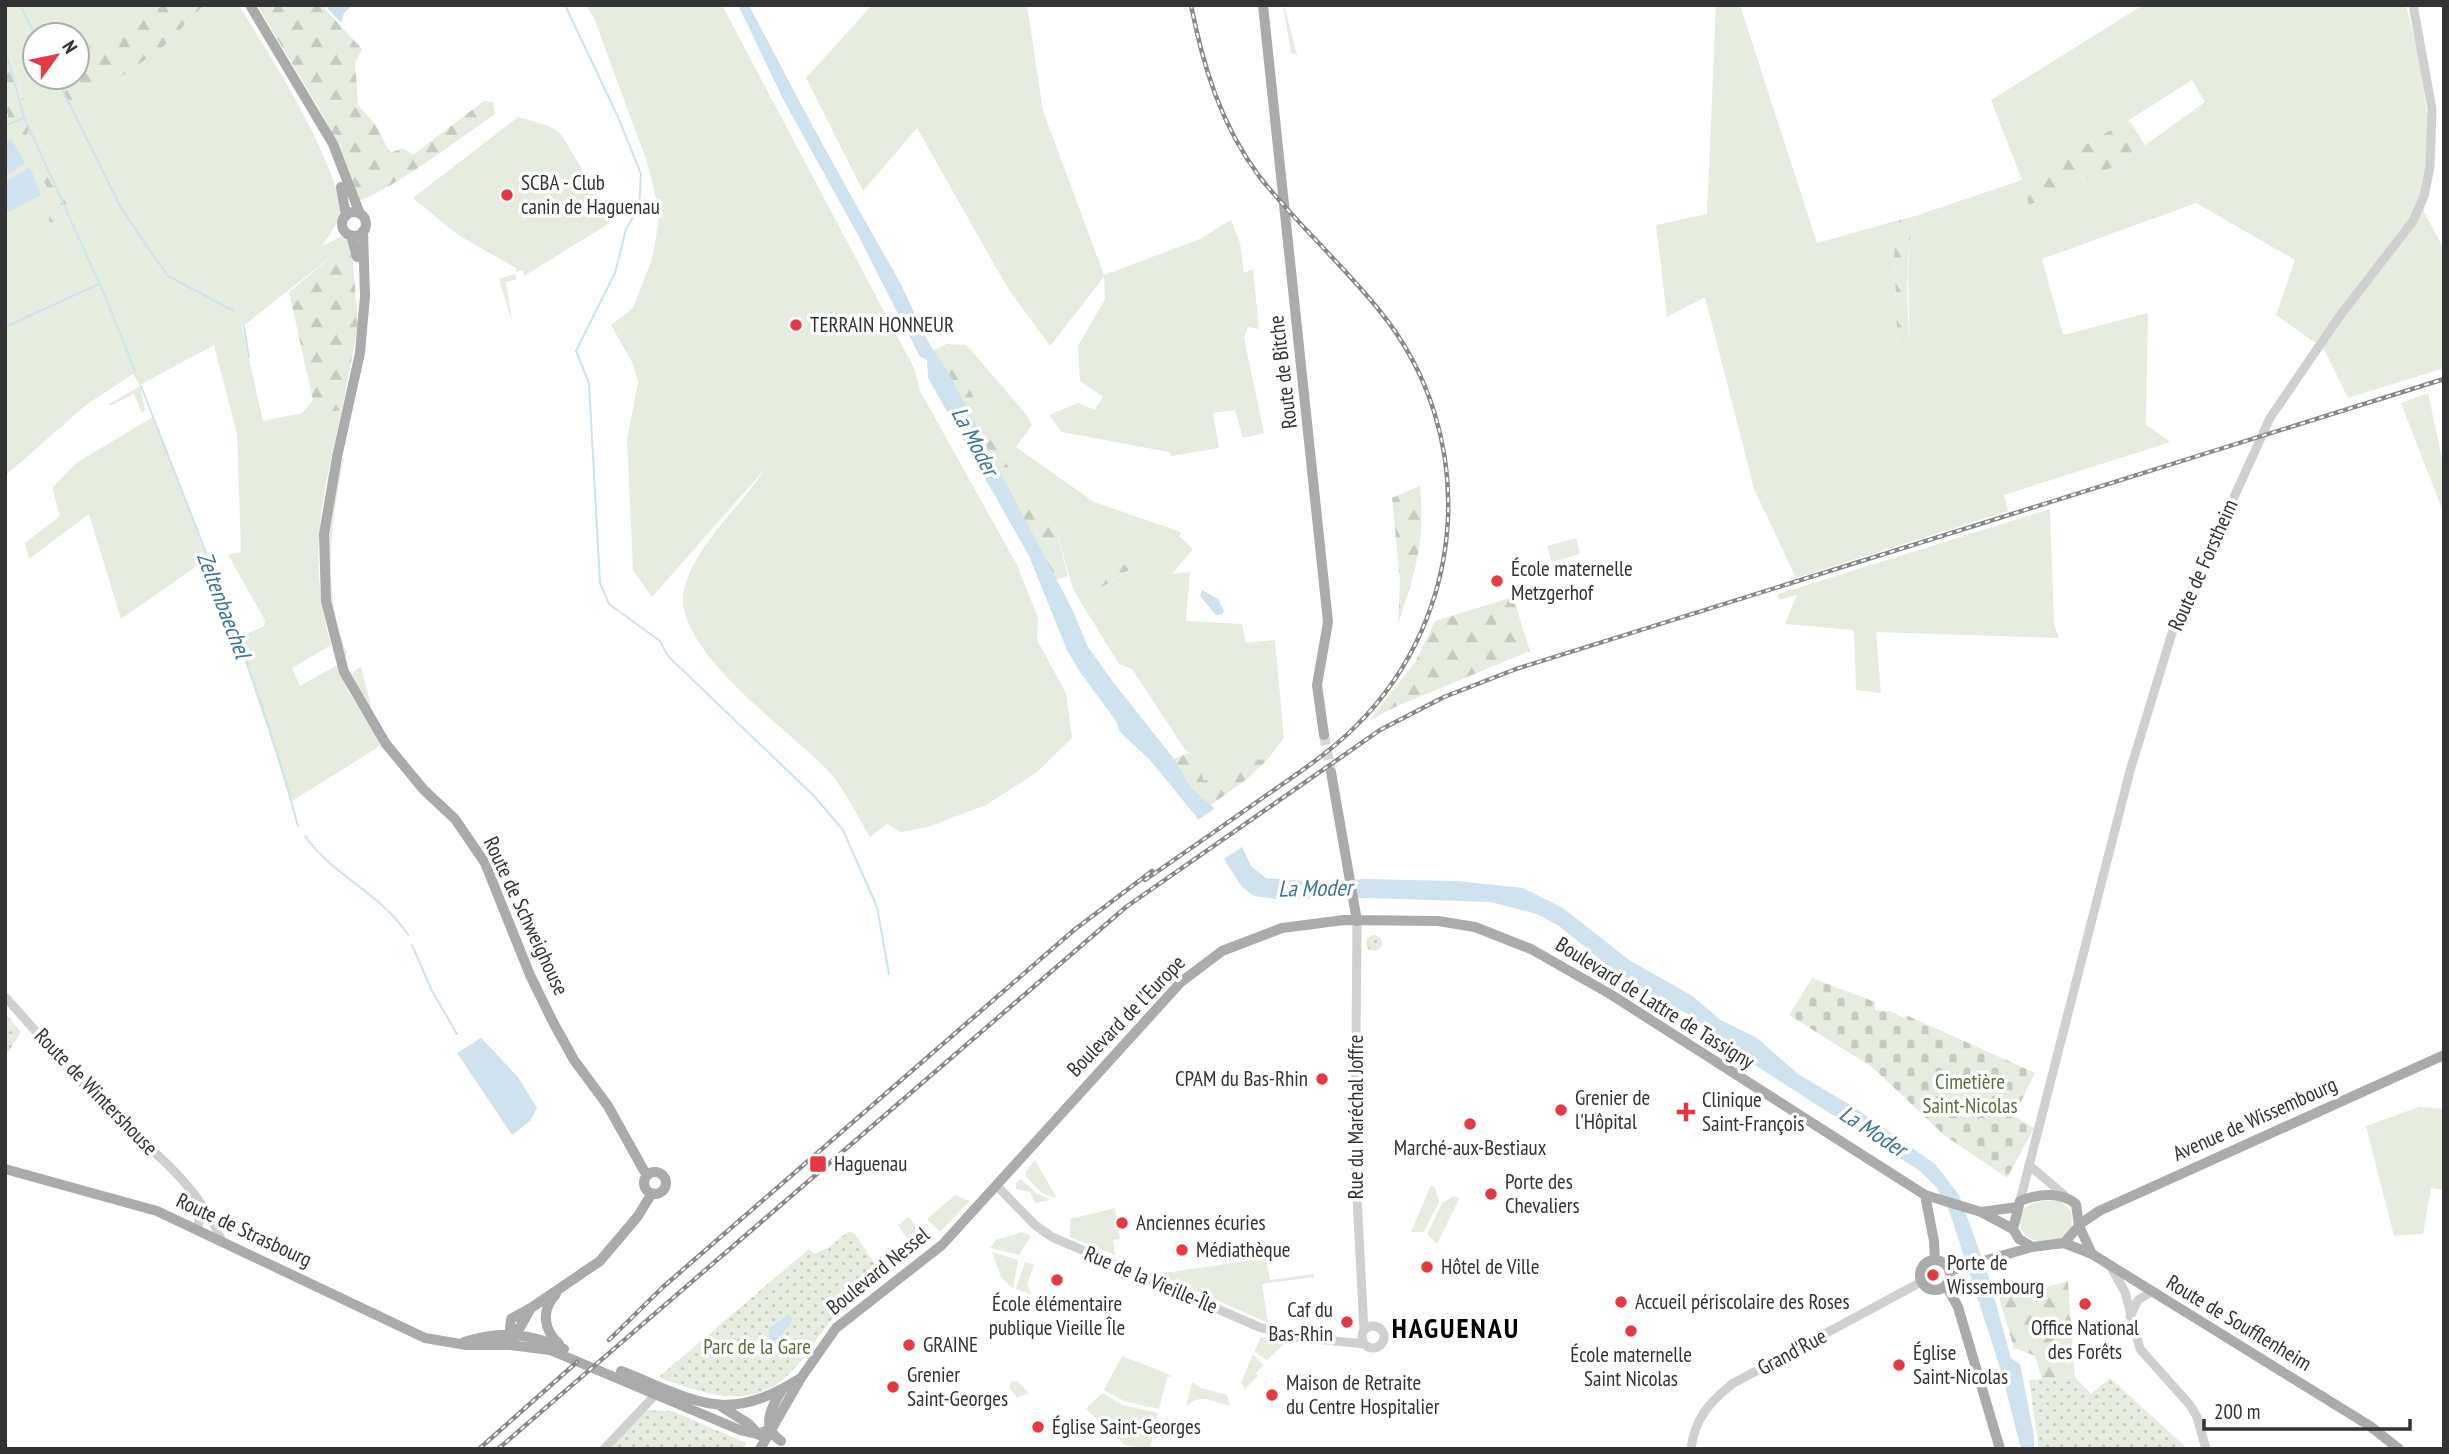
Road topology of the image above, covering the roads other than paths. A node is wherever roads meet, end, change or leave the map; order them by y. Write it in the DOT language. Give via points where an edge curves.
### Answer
graph roads {
  1 [pos="250,5"];
  2 [pos="1263,5"];
  3 [pos="2413,5"];
  4 [pos="302,94"];
  5 [pos="360,214"];
  6 [pos="346,216"];
  7 [pos="363,231"];
  8 [pos="351,235"];
  9 [pos="363,315"];
  10 [pos="1324,735"];
  11 [pos="1331,772"];
  12 [pos="1357,920"];
  13 [pos="5,997"];
  14 [pos="2444,1049"];
  15 [pos="2444,1055"];
  16 [pos="2426,1062"];
  17 [pos="2029,1164"];
  18 [pos="5,1169"];
  19 [pos="648,1176"];
  20 [pos="187,1186"];
  21 [pos="997,1186"];
  22 [pos="652,1193"];
  23 [pos="2064,1195"];
  24 [pos="1930,1197"];
  25 [pos="2019,1204"];
  26 [pos="2076,1204"];
  27 [pos="2099,1211"];
  28 [pos="1979,1212"];
  29 [pos="2079,1225"];
  30 [pos="198,1229"];
  31 [pos="2013,1231"];
  32 [pos="220,1239"];
  33 [pos="2064,1243"];
  34 [pos="2032,1247"];
  35 [pos="2092,1254"];
  36 [pos="2000,1256"];
  37 [pos="1935,1260"];
  38 [pos="2111,1267"];
  39 [pos="1949,1271"];
  40 [pos="1921,1282"];
  41 [pos="2137,1283"];
  42 [pos="1946,1285"];
  43 [pos="565,1286"];
  44 [pos="2151,1292"];
  45 [pos="2126,1300"];
  46 [pos="1363,1313"];
  47 [pos="2130,1316"];
  48 [pos="1376,1327"];
  49 [pos="1363,1332"];
  50 [pos="511,1337"];
  51 [pos="1352,1341"];
  52 [pos="1365,1344"];
  53 [pos="567,1352"];
  54 [pos="607,1369"];
  55 [pos="801,1378"];
  56 [pos="782,1390"];
  57 [pos="653,1394"];
  58 [pos="707,1403"];
  59 [pos="720,1406"];
  60 [pos="770,1429"];
  61 [pos="758,1434"];
  62 [pos="781,1441"];
  63 [pos="604,1449"];
  64 [pos="760,1449"];
  65 [pos="1691,1449"];
  66 [pos="2000,1449"];
  67 [pos="2206,1449"];
  68 [pos="2399,1449"];
  1 -- 4 [label="main road"];
  2 -- 10 [label="main road, Route de Bitche" via="1328,622 1317,685"];
  3 -- 17 [label="street, Route de Forstheim" via="2432,109 2424,196 2413,221 2270,418 2172,633 2130,771"];
  4 -- 5 [label="main road" via="332,144"];
  4 -- 6 [label="main road" via="334,163"];
  5 -- 6 [label="main road"];
  5 -- 7 [label="main road" via="366,223"];
  6 -- 8 [label="main road" via="343,228"];
  7 -- 8 [label="main road"];
  7 -- 9 [label="main road, Route de Schweighouse"];
  8 -- 9 [label="main road, Route de Schweighouse"];
  9 -- 19 [label="main road, Route de Schweighouse" via="356,378 324,534 326,601 344,672 386,744 453,817 485,863 551,1018"];
  11 -- 12 [label="main road"];
  12 -- 21 [label="main road, Boulevard de l'Europe" via="1282,928 1222,951 1187,977"];
  12 -- 24 [label="main road, Boulevard de Lattre de Tassigny" via="1458,923 1531,949"];
  12 -- 46 [label="street, Rue du Maréchal Joffre" via="1355,1159"];
  13 -- 20 [label="street, Route de Wintershouse" via="95,1097"];
  14 -- 16 [label="main road, Avenue de Wissembourg"];
  15 -- 16 [label="main road, Avenue de Wissembourg"];
  16 -- 27 [label="main road, Avenue de Wissembourg"];
  17 -- 23 [label="street"];
  17 -- 25 [label="street, Route de Forstheim"];
  18 -- 30 [label="main road, Route de Strasbourg" via="146,1207"];
  19 -- 22 [label="main road" via="645,1186"];
  19 -- 22 [label="main road" via="656,1172 666,1180 662,1191"];
  20 -- 30 [label="street" via="199,1217"];
  20 -- 32 [label="street, Route de Wintershouse" via="212,1218"];
  21 -- 51 [label="street, Rue de la Vieille-Île" via="1028,1218 1062,1242 1279,1334"];
  21 -- 55 [label="main road, Boulevard Nessel" via="935,1252 836,1328"];
  22 -- 43 [label="main road" via="600,1261"];
  23 -- 25 [label="main road" via="2029,1197"];
  23 -- 26 [label="main road"];
  24 -- 28 [label="main road, Boulevard de Lattre de Tassigny"];
  24 -- 37 [label="main road"];
  25 -- 28 [label="main road"];
  25 -- 31 [label="main road"];
  26 -- 27 [label="main road"];
  26 -- 29 [label="main road"];
  27 -- 29 [label="main road, Avenue de Wissembourg"];
  28 -- 31 [label="main road"];
  29 -- 33 [label="main road"];
  29 -- 35 [label="main road"];
  30 -- 32 [label="main road, Route de Strasbourg"];
  31 -- 34 [label="main road"];
  31 -- 36 [label="main road"];
  32 -- 50 [label="main road, Route de Strasbourg" via="425,1338 459,1343"];
  33 -- 34 [label="main road"];
  33 -- 35 [label="main road, Route de Soufflenheim"];
  34 -- 36 [label="main road"];
  35 -- 38 [label="main road, Route de Soufflenheim"];
  36 -- 39 [label="main road"];
  37 -- 39 [label="main road"];
  37 -- 40 [label="main road" via="1922,1267"];
  38 -- 41 [label="main road, Route de Soufflenheim"];
  38 -- 45 [label="street"];
  39 -- 42 [label="main road"];
  40 -- 42 [label="main road" via="1933,1290"];
  40 -- 65 [label="street, Grand'Rue" via="1732,1384 1700,1415"];
  41 -- 44 [label="main road, Route de Soufflenheim"];
  41 -- 45 [label="street"];
  42 -- 66 [label="main road" via="1958,1307"];
  43 -- 50 [label="main road" via="531,1308"];
  43 -- 53 [label="main road" via="552,1298 545,1317 551,1335"];
  44 -- 47 [label="street" via="2138,1300"];
  44 -- 68 [label="main road, Route de Soufflenheim" via="2362,1421"];
  45 -- 47 [label="street"];
  46 -- 48 [label="street"];
  46 -- 49 [label="street, Rue du Maréchal Joffre"];
  47 -- 67 [label="street" via="2140,1349 2197,1417"];
  48 -- 49 [label="street"];
  48 -- 52 [label="street" via="1383,1334 1382,1344 1373,1348"];
  49 -- 51 [label="street"];
  49 -- 52 [label="street"];
  50 -- 53 [label="main road, Route de Strasbourg"];
  50 -- 53 [label="main road, Route de Strasbourg" via="548,1342"];
  51 -- 52 [label="street, Rue de la Vieille-Île"];
  53 -- 54 [label="main road, Route de Strasbourg"];
  54 -- 57 [label="main road, Route de Strasbourg"];
  54 -- 58 [label="main road, Route de Strasbourg"];
  55 -- 56 [label="main road, Route de Strasbourg"];
  55 -- 60 [label="main road, Boulevard Nessel"];
  56 -- 59 [label="main road, Route de Strasbourg" via="748,1405"];
  56 -- 60 [label="main road" via="769,1416"];
  57 -- 58 [label="street" via="658,1391"];
  57 -- 61 [label="main road, Route de Strasbourg"];
  57 -- 63 [label="street"];
  58 -- 59 [label="main road, Route de Strasbourg"];
  59 -- 61 [label="main road, Route de Strasbourg"];
  60 -- 61 [label="main road"];
  60 -- 62 [label="main road"];
  60 -- 64 [label="main road"];
  61 -- 64 [label="main road"];
}
